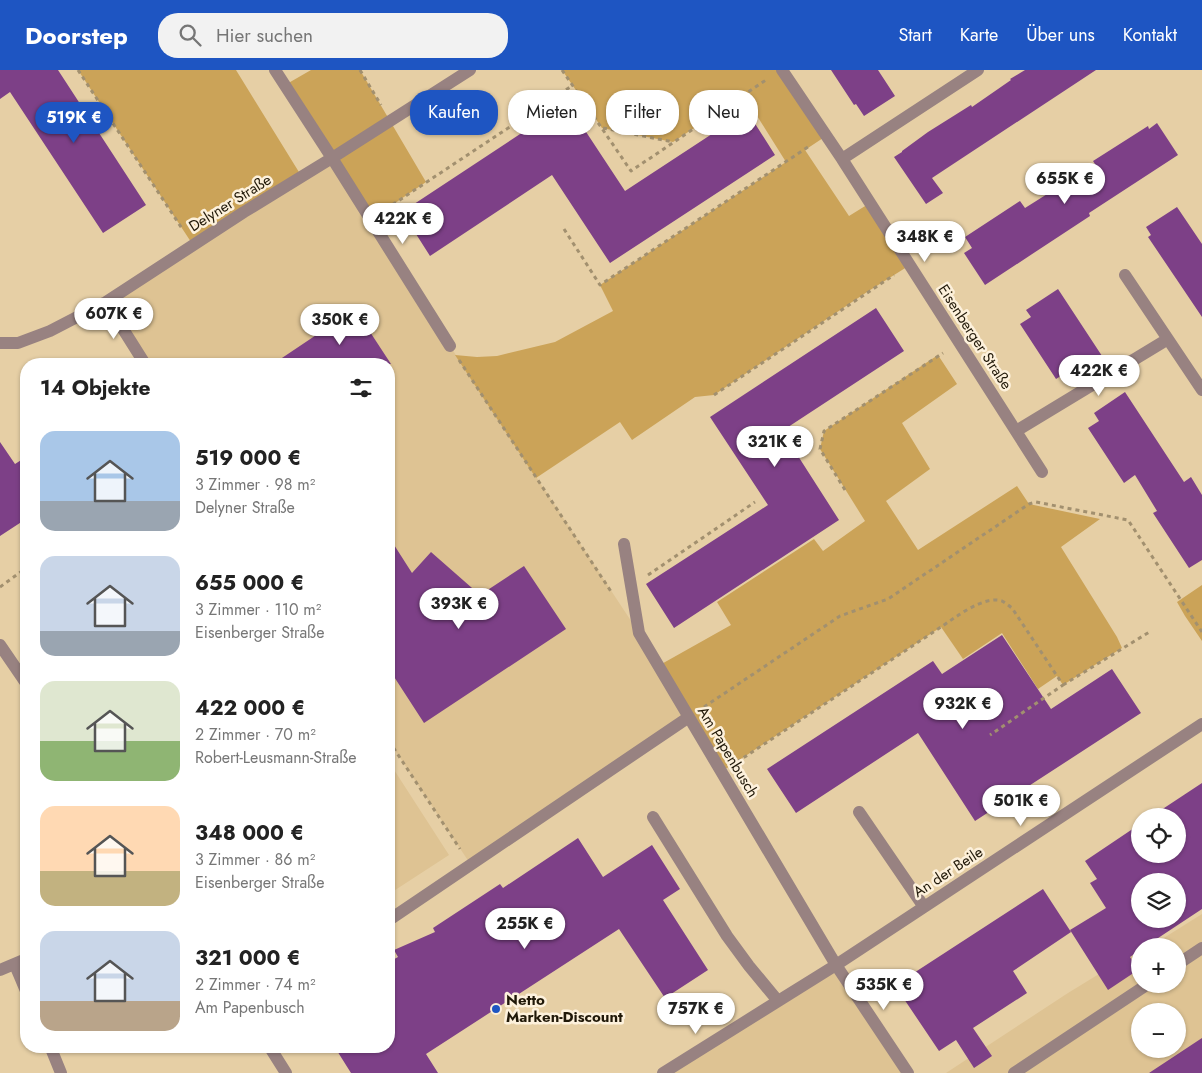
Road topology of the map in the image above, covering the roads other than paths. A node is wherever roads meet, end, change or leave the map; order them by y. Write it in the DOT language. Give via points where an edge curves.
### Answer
graph roads {
  1 [pos="276,70"];
  2 [pos="470,70"];
  3 [pos="782,70"];
  4 [pos="978,70"];
  5 [pos="332,158"];
  6 [pos="842,159"];
  7 [pos="1125,275"];
  8 [pos="106,302"];
  9 [pos="1168,339"];
  10 [pos="0,342"];
  11 [pos="450,346"];
  12 [pos="141,358"];
  13 [pos="1202,390"];
  14 [pos="1016,431"];
  15 [pos="1042,472"];
  16 [pos="624,544"];
  17 [pos="0,645"];
  18 [pos="20,674"];
  19 [pos="689,717"];
  20 [pos="1202,724"];
  21 [pos="859,812"];
  22 [pos="653,817"];
  23 [pos="924,907"];
  24 [pos="395,916"];
  25 [pos="1202,948"];
  26 [pos="1186,959"];
  27 [pos="20,962"];
  28 [pos="836,965"];
  29 [pos="0,970"];
  30 [pos="1134,993"];
  31 [pos="778,1001"];
  32 [pos="53,1053"];
  33 [pos="273,1053"];
  34 [pos="61,1073"];
  35 [pos="286,1073"];
  36 [pos="663,1073"];
  37 [pos="908,1073"];
  38 [pos="1014,1073"];
  1 -- 5 [label="street"];
  2 -- 5 [label="street, Delyner Straße"];
  3 -- 6 [label="street, Eisenberger Straße"];
  4 -- 6 [label="street"];
  5 -- 8 [label="street, Delyner Straße"];
  5 -- 11 [label="street"];
  6 -- 14 [label="street, Eisenberger Straße"];
  7 -- 9 [label="street"];
  8 -- 10 [label="street, Delyner Straße" via="50,331 18,342"];
  8 -- 12 [label="street"];
  9 -- 13 [label="street"];
  9 -- 14 [label="street"];
  14 -- 15 [label="street, Eisenberger Straße"];
  16 -- 19 [label="street, Am Papenbusch" via="638,633"];
  17 -- 18 [label="street"];
  19 -- 24 [label="street"];
  19 -- 28 [label="street, Am Papenbusch"];
  20 -- 23 [label="street, An der Beile"];
  21 -- 23 [label="street"];
  22 -- 31 [label="street" via="727,936"];
  23 -- 28 [label="street, An der Beile"];
  25 -- 26 [label="street"];
  27 -- 29 [label="street"];
  28 -- 31 [label="street"];
  28 -- 37 [label="street, Am Papenbusch"];
  30 -- 38 [label="street"];
  31 -- 36 [label="street"];
  32 -- 34 [label="street"];
  33 -- 35 [label="street"];
}
